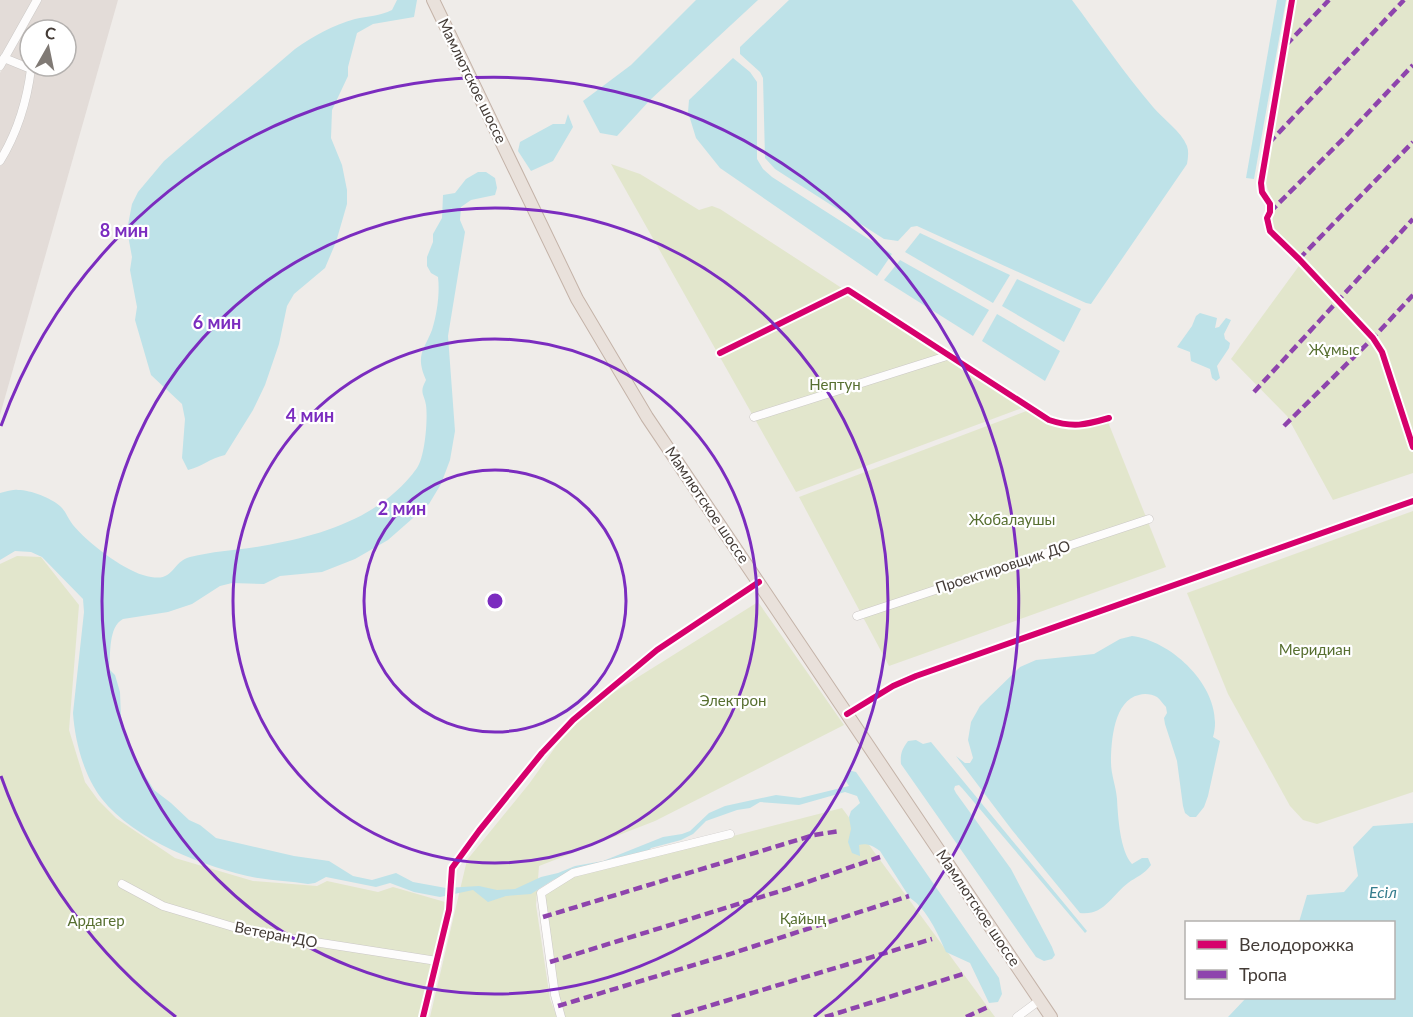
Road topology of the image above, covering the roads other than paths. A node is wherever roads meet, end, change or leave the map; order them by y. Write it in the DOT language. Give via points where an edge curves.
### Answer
graph roads {
  1 [pos="37,0"];
  2 [pos="433,0"];
  3 [pos="1292,0"];
  4 [pos="4,58"];
  5 [pos="0,66"];
  6 [pos="0,161"];
  7 [pos="720,353"];
  8 [pos="950,355"];
  9 [pos="754,417"];
  10 [pos="1108,418"];
  11 [pos="1413,447"];
  12 [pos="1413,501"];
  13 [pos="1149,519"];
  14 [pos="759,582"];
  15 [pos="857,616"];
  16 [pos="847,714"];
  17 [pos="730,834"];
  18 [pos="122,884"];
  19 [pos="437,962"];
  20 [pos="1040,1000"];
  21 [pos="1049,1015"];
  22 [pos="423,1017"];
  23 [pos="561,1017"];
  24 [pos="1017,1017"];
  1 -- 4 [label="street"];
  2 -- 14 [label="highway, Мамлютское шоссе" via="578,299 647,417"];
  3 -- 11 [label="street" via="1261,183 1270,204 1267,224 1373,338 1382,352"];
  4 -- 5 [label="street"];
  4 -- 6 [label="street" via="31,69 11,142"];
  7 -- 8 [label="street" via="848,290"];
  8 -- 9 [label="street"];
  8 -- 10 [label="street" via="1049,420 1073,426"];
  12 -- 16 [label="street" via="916,676"];
  13 -- 15 [label="street, Проектировщик ДО"];
  14 -- 16 [label="highway, Мамлютское шоссе"];
  14 -- 19 [label="street" via="657,650 573,720 542,753 452,868 449,910"];
  16 -- 20 [label="highway, Мамлютское шоссе"];
  17 -- 23 [label="street" via="573,873 540,893"];
  18 -- 19 [label="street, Ветеран ДО" via="162,906 250,932"];
  19 -- 22 [label="street"];
  20 -- 21 [label="highway, Мамлютское шоссе"];
  20 -- 24 [label="street"];
}
